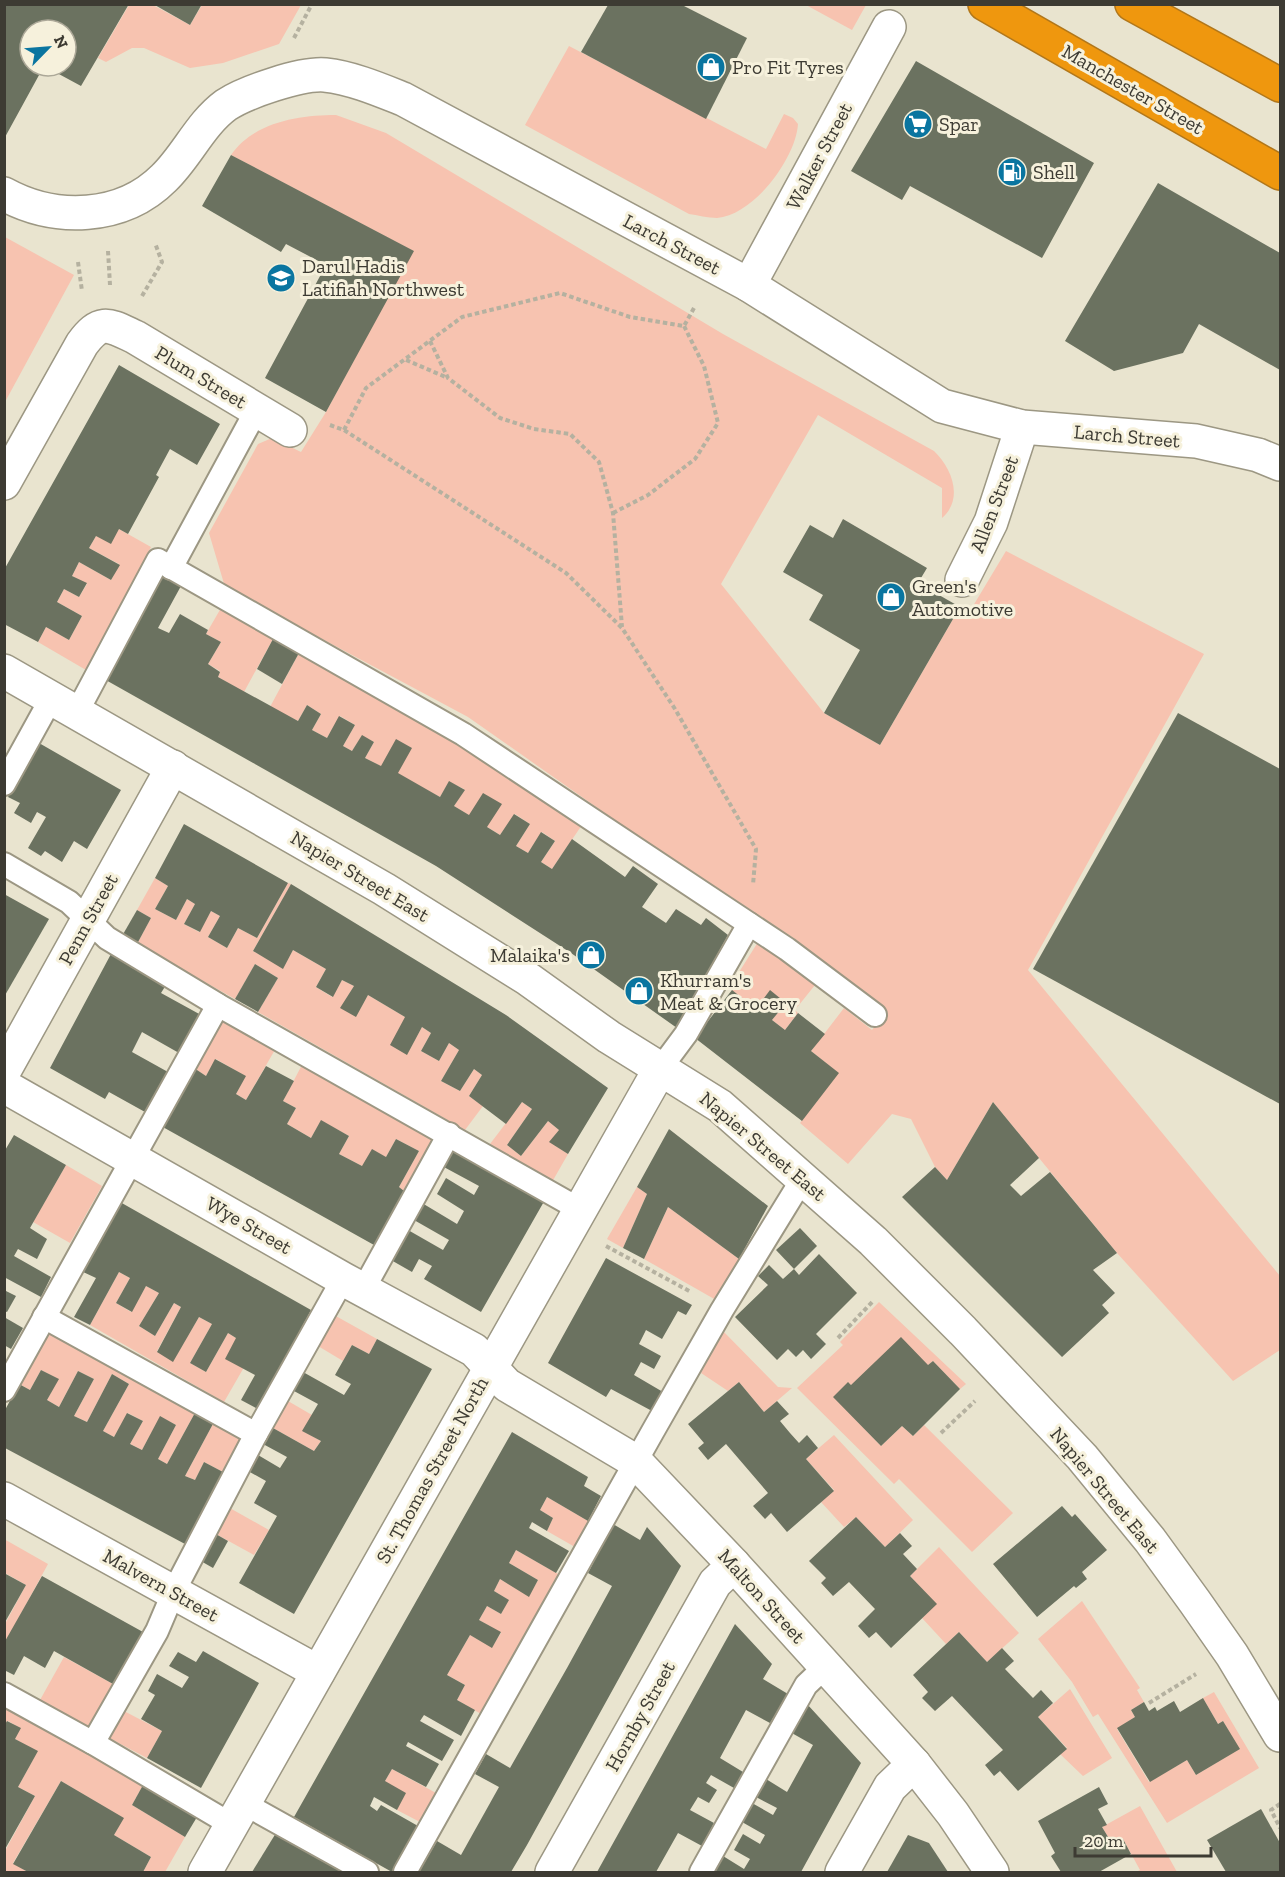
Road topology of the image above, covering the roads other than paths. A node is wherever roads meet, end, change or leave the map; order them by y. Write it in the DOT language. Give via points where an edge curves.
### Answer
graph roads {
  1 [pos="985,4"];
  2 [pos="1132,4"];
  3 [pos="889,27"];
  4 [pos="1281,85"];
  5 [pos="1281,173"];
  6 [pos="4,194"];
  7 [pos="749,285"];
  8 [pos="256,411"];
  9 [pos="1022,427"];
  10 [pos="290,430"];
  11 [pos="1281,464"];
  12 [pos="4,483"];
  13 [pos="171,568"];
  14 [pos="962,580"];
  15 [pos="4,671"];
  16 [pos="64,704"];
  17 [pos="173,767"];
  18 [pos="4,784"];
  19 [pos="4,864"];
  20 [pos="88,918"];
  21 [pos="749,924"];
  22 [pos="218,1005"];
  23 [pos="875,1015"];
  24 [pos="660,1069"];
  25 [pos="4,1071"];
  26 [pos="4,1086"];
  27 [pos="449,1134"];
  28 [pos="132,1158"];
  29 [pos="803,1178"];
  30 [pos="579,1209"];
  31 [pos="353,1285"];
  32 [pos="44,1317"];
  33 [pos="490,1367"];
  34 [pos="4,1390"];
  35 [pos="256,1434"];
  36 [pos="636,1461"];
  37 [pos="4,1499"];
  38 [pos="734,1565"];
  39 [pos="174,1592"];
  40 [pos="826,1666"];
  41 [pos="318,1672"];
  42 [pos="4,1694"];
  43 [pos="1281,1735"];
  44 [pos="93,1743"];
  45 [pos="914,1764"];
  46 [pos="238,1814"];
  47 [pos="206,1872"];
  48 [pos="367,1872"];
  49 [pos="405,1872"];
  50 [pos="552,1872"];
  51 [pos="701,1872"];
  52 [pos="842,1872"];
  53 [pos="992,1872"];
  1 -- 5 [label="highway, Manchester Street"];
  2 -- 4 [label="highway"];
  3 -- 7 [label="street, Walker Street"];
  6 -- 7 [label="street, Larch Street" via="63,212 101,212 125,205 164,178 225,106 247,93 323,75 364,84 403,99"];
  7 -- 9 [label="street, Larch Street" via="942,406"];
  8 -- 10 [label="street, Plum Street"];
  8 -- 12 [label="street, Plum Street" via="135,337 100,325 82,344"];
  8 -- 13 [label="lane"];
  9 -- 11 [label="street, Larch Street" via="1196,441"];
  9 -- 14 [label="street, Allen Street" via="991,522"];
  13 -- 16 [label="lane" via="158,560"];
  13 -- 21 [label="lane" via="463,734"];
  15 -- 16 [label="street, Napier Street East"];
  16 -- 17 [label="street, Napier Street East"];
  16 -- 18 [label="lane"];
  17 -- 20 [label="street, Penn Street"];
  17 -- 24 [label="street, Napier Street East" via="393,895 528,979"];
  19 -- 20 [label="lane" via="69,902"];
  20 -- 22 [label="lane" via="107,938"];
  20 -- 25 [label="street, Penn Street"];
  21 -- 23 [label="lane"];
  21 -- 24 [label="lane" via="686,1034"];
  22 -- 27 [label="lane"];
  22 -- 28 [label="lane"];
  24 -- 29 [label="street, Napier Street East" via="720,1106"];
  24 -- 30 [label="street, St. Thomas Street North"];
  26 -- 28 [label="street, Wye Street"];
  27 -- 30 [label="lane"];
  27 -- 31 [label="lane"];
  28 -- 31 [label="street, Wye Street"];
  28 -- 32 [label="lane"];
  29 -- 36 [label="lane"];
  29 -- 43 [label="street, Napier Street East" via="873,1241 1082,1457 1195,1602"];
  30 -- 33 [label="street, St. Thomas Street North"];
  31 -- 33 [label="street, Wye Street" via="474,1350"];
  31 -- 35 [label="lane"];
  32 -- 34 [label="lane"];
  32 -- 35 [label="lane"];
  33 -- 36 [label="street, Malton Street" via="513,1389"];
  33 -- 41 [label="street, St. Thomas Street North"];
  35 -- 39 [label="lane"];
  36 -- 38 [label="street, Malton Street"];
  36 -- 49 [label="lane"];
  37 -- 39 [label="street, Malvern Street"];
  38 -- 40 [label="street, Malton Street"];
  38 -- 50 [label="street, Hornby Street" via="715,1583"];
  39 -- 41 [label="street, Malvern Street"];
  39 -- 44 [label="lane" via="157,1632"];
  40 -- 45 [label="street, Malton Street"];
  40 -- 51 [label="lane" via="806,1685"];
  41 -- 46 [label="street, St. Thomas Street North"];
  42 -- 44 [label="lane"];
  44 -- 46 [label="lane"];
  45 -- 52 [label="street" via="890,1787"];
  45 -- 53 [label="street, Malton Street"];
  46 -- 47 [label="street, St. Thomas Street North"];
  46 -- 48 [label="lane"];
}
